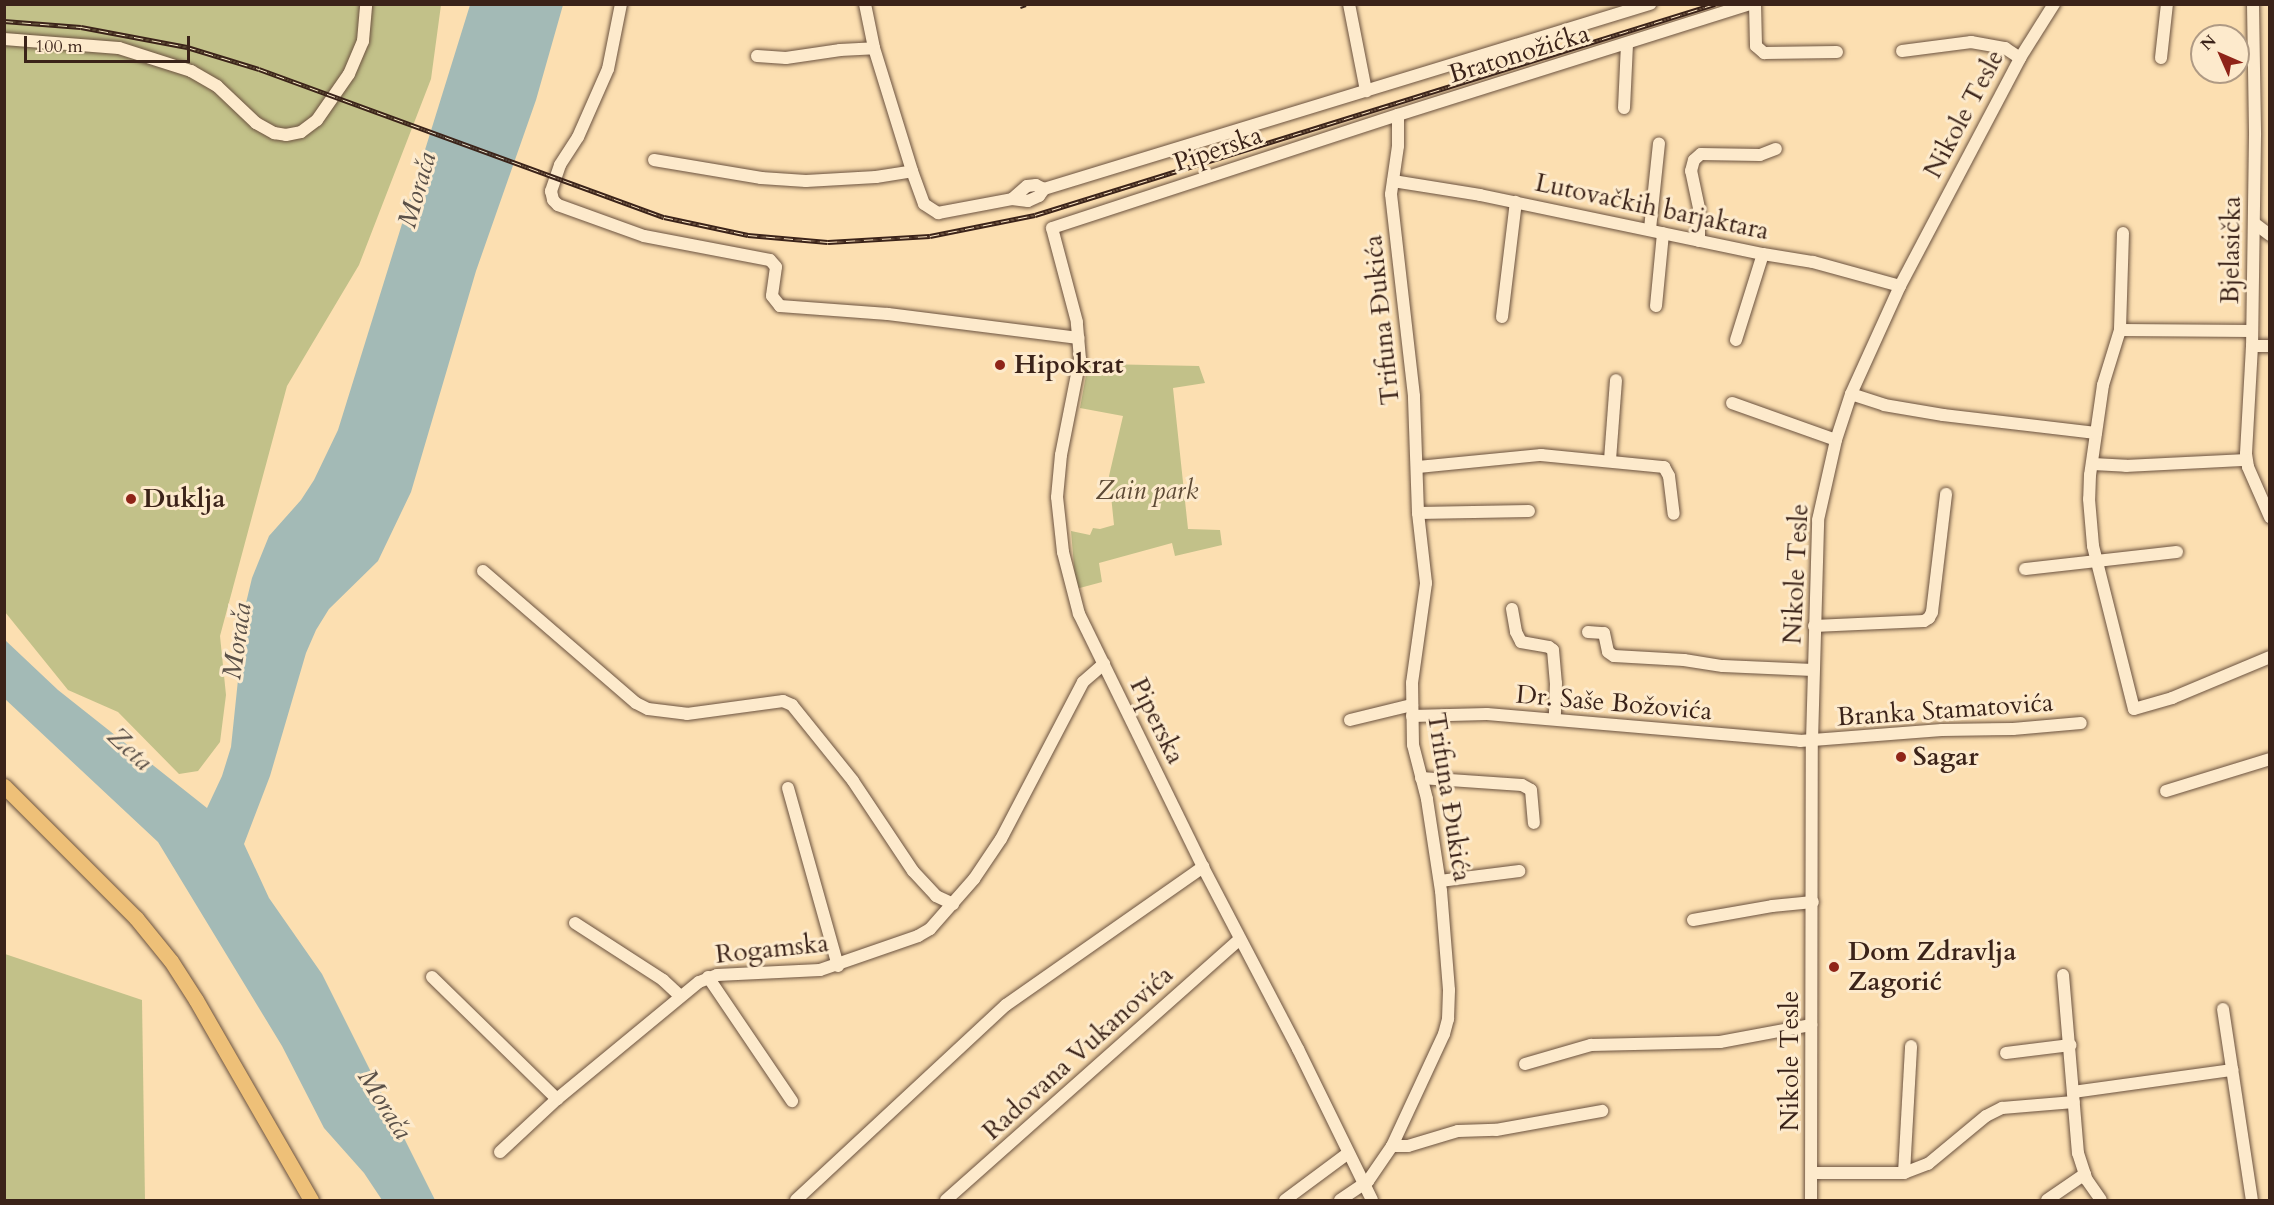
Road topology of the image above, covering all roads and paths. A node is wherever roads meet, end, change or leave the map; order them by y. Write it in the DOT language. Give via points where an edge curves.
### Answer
graph roads {
  1 [pos="366,4"];
  2 [pos="621,4"];
  3 [pos="865,4"];
  4 [pos="1349,4"];
  5 [pos="1650,4"];
  6 [pos="1749,4"];
  7 [pos="1755,4"];
  8 [pos="2054,4"];
  9 [pos="2167,4"];
  10 [pos="2253,4"];
  11 [pos="4,39"];
  12 [pos="1627,44"];
  13 [pos="874,48"];
  14 [pos="1902,51"];
  15 [pos="1837,52"];
  16 [pos="757,56"];
  17 [pos="2020,58"];
  18 [pos="2161,58"];
  19 [pos="1366,91"];
  20 [pos="1624,108"];
  21 [pos="1398,115"];
  22 [pos="2255,135"];
  23 [pos="2270,135"];
  24 [pos="1659,143"];
  25 [pos="1776,149"];
  26 [pos="654,160"];
  27 [pos="912,171"];
  28 [pos="1394,181"];
  29 [pos="1516,202"];
  30 [pos="2254,223"];
  31 [pos="1650,230"];
  32 [pos="1663,233"];
  33 [pos="2123,233"];
  34 [pos="2270,235"];
  35 [pos="1699,241"];
  36 [pos="1763,254"];
  37 [pos="1900,286"];
  38 [pos="1656,306"];
  39 [pos="1502,317"];
  40 [pos="2120,330"];
  41 [pos="2252,332"];
  42 [pos="1078,338"];
  43 [pos="1736,340"];
  44 [pos="2252,346"];
  45 [pos="2270,346"];
  46 [pos="1616,381"];
  47 [pos="1851,394"];
  48 [pos="1732,403"];
  49 [pos="2096,433"];
  50 [pos="1836,440"];
  51 [pos="1610,460"];
  52 [pos="2246,460"];
  53 [pos="2093,464"];
  54 [pos="1418,467"];
  55 [pos="2265,491"];
  56 [pos="1946,494"];
  57 [pos="1529,511"];
  58 [pos="1418,513"];
  59 [pos="1674,514"];
  60 [pos="2270,517"];
  61 [pos="2176,552"];
  62 [pos="2096,560"];
  63 [pos="2025,569"];
  64 [pos="483,571"];
  65 [pos="1512,609"];
  66 [pos="1814,626"];
  67 [pos="1588,632"];
  68 [pos="2270,657"];
  69 [pos="1104,664"];
  70 [pos="1813,670"];
  71 [pos="1412,710"];
  72 [pos="1555,719"];
  73 [pos="1350,720"];
  74 [pos="2081,723"];
  75 [pos="1812,741"];
  76 [pos="2270,759"];
  77 [pos="1422,778"];
  78 [pos="4,786"];
  79 [pos="788,788"];
  80 [pos="2166,791"];
  81 [pos="1534,823"];
  82 [pos="1203,867"];
  83 [pos="1519,871"];
  84 [pos="1440,881"];
  85 [pos="1813,902"];
  86 [pos="953,904"];
  87 [pos="1693,920"];
  88 [pos="575,923"];
  89 [pos="1240,939"];
  90 [pos="838,966"];
  91 [pos="2063,975"];
  92 [pos="432,977"];
  93 [pos="708,977"];
  94 [pos="680,995"];
  95 [pos="2223,1009"];
  96 [pos="1811,1025"];
  97 [pos="2071,1045"];
  98 [pos="1911,1046"];
  99 [pos="2006,1053"];
  100 [pos="1525,1064"];
  101 [pos="2232,1070"];
  102 [pos="2074,1097"];
  103 [pos="557,1099"];
  104 [pos="792,1101"];
  105 [pos="1602,1111"];
  106 [pos="1392,1146"];
  107 [pos="500,1152"];
  108 [pos="1347,1154"];
  109 [pos="1813,1173"];
  110 [pos="1904,1173"];
  111 [pos="2085,1174"];
  112 [pos="1363,1184"];
  113 [pos="311,1200"];
  114 [pos="796,1200"];
  115 [pos="946,1200"];
  116 [pos="1285,1200"];
  117 [pos="1340,1200"];
  118 [pos="1372,1200"];
  119 [pos="1811,1200"];
  120 [pos="2047,1200"];
  121 [pos="2101,1200"];
  122 [pos="2252,1200"];
  1 -- 11 [label="street" via="363,41 344,81 317,120 301,132 286,135 256,123 217,86 191,71 119,48"];
  2 -- 42 [label="street" via="608,69 551,191 558,205 644,236 770,260 776,267 772,296 780,306 888,314"];
  3 -- 13 [label="street"];
  4 -- 19 [label="street"];
  5 -- 19 [label="street"];
  6 -- 12 [label="street, Bratonožićka"];
  7 -- 15 [label="street" via="1756,46 1764,53"];
  8 -- 17 [label="street, Nikole Tesle"];
  9 -- 18 [label="street"];
  10 -- 22 [label="street, Bjelasička"];
  12 -- 20 [label="street"];
  12 -- 21 [label="street, Bratonožićka"];
  13 -- 16 [label="street" via="786,58"];
  13 -- 27 [label="street"];
  14 -- 17 [label="street" via="1971,42 2005,48"];
  17 -- 37 [label="street, Nikole Tesle"];
  19 -- 27 [label="street" via="1044,189 1027,186 1012,199 952,212 932,211 924,204"];
  21 -- 28 [label="street"];
  21 -- 42 [label="street, Piperska" via="1051,225"];
  22 -- 23 [label="street"];
  22 -- 30 [label="street, Bjelasička"];
  24 -- 31 [label="street"];
  25 -- 35 [label="street" via="1760,155 1701,154 1694,160 1691,171 1699,208"];
  26 -- 27 [label="street" via="761,178 806,181"];
  28 -- 29 [label="street, Lutovačkih barjaktara"];
  28 -- 54 [label="street, Trifuna Đukića" via="1391,194 1414,396"];
  29 -- 31 [label="street, Lutovačkih barjaktara"];
  29 -- 39 [label="street"];
  30 -- 34 [label="street"];
  30 -- 41 [label="street, Bjelasička"];
  31 -- 32 [label="street, Lutovačkih barjaktara"];
  32 -- 35 [label="street, Lutovačkih barjaktara"];
  32 -- 38 [label="street"];
  33 -- 40 [label="street"];
  35 -- 36 [label="street, Lutovačkih barjaktara"];
  36 -- 37 [label="street, Lutovačkih barjaktara" via="1813,262"];
  36 -- 43 [label="street"];
  37 -- 47 [label="street, Nikole Tesle"];
  40 -- 41 [label="street"];
  40 -- 49 [label="street" via="2103,385"];
  41 -- 44 [label="street, Bjelasička"];
  42 -- 69 [label="street, Piperska" via="1080,359 1058,472 1059,520 1079,614"];
  44 -- 45 [label="street"];
  44 -- 52 [label="street, Bjelasička"];
  46 -- 51 [label="street"];
  47 -- 49 [label="street" via="1884,405 1944,415"];
  47 -- 50 [label="street, Nikole Tesle"];
  48 -- 50 [label="street"];
  49 -- 53 [label="street"];
  50 -- 66 [label="street, Nikole Tesle" via="1818,520"];
  51 -- 54 [label="street" via="1541,455"];
  51 -- 59 [label="street" via="1664,467 1669,476"];
  52 -- 53 [label="street"];
  52 -- 55 [label="street, Bjelasička"];
  53 -- 62 [label="street" via="2090,499"];
  54 -- 58 [label="street, Trifuna Đukića"];
  55 -- 60 [label="street, Bjelasička"];
  56 -- 66 [label="street" via="1929,618"];
  57 -- 58 [label="street"];
  58 -- 71 [label="street, Trifuna Đukića" via="1426,583"];
  61 -- 62 [label="street"];
  62 -- 63 [label="street"];
  62 -- 68 [label="street" via="2134,709 2172,698"];
  64 -- 86 [label="street" via="648,710 687,714 783,701 792,705 853,781 913,871 936,896"];
  65 -- 72 [label="street" via="1521,642 1553,650"];
  66 -- 70 [label="street, Nikole Tesle"];
  67 -- 70 [label="street" via="1604,633 1608,652 1614,656"];
  69 -- 82 [label="street, Piperska"];
  69 -- 86 [label="street, Rogamska" via="1083,682 1001,839"];
  70 -- 75 [label="street, Nikole Tesle"];
  71 -- 72 [label="street, Dr. Saše Božovića"];
  71 -- 73 [label="street, Dr. Saše Božovića"];
  71 -- 77 [label="street, Trifuna Đukića" via="1413,745"];
  72 -- 75 [label="street, Dr. Saše Božovića"];
  74 -- 75 [label="street, Branka Stamatovića"];
  75 -- 85 [label="street, Nikole Tesle"];
  76 -- 80 [label="street"];
  77 -- 81 [label="street" via="1522,785 1531,790"];
  77 -- 84 [label="street, Trifuna Đukića"];
  78 -- 113 [label="main road" via="136,918 171,960"];
  79 -- 90 [label="street"];
  82 -- 89 [label="street, Piperska"];
  82 -- 114 [label="street" via="1006,1005"];
  83 -- 84 [label="street"];
  84 -- 106 [label="street, Trifuna Đukića" via="1448,1019"];
  85 -- 87 [label="street"];
  85 -- 96 [label="street, Nikole Tesle"];
  86 -- 90 [label="street, Rogamska" via="925,933"];
  88 -- 94 [label="street"];
  89 -- 108 [label="street, Piperska"];
  89 -- 115 [label="street, Radovana Vukanovića"];
  90 -- 93 [label="street, Rogamska"];
  91 -- 97 [label="street"];
  92 -- 103 [label="street"];
  93 -- 94 [label="street, Rogamska"];
  93 -- 104 [label="street"];
  94 -- 103 [label="street, Rogamska"];
  95 -- 101 [label="street"];
  96 -- 100 [label="street" via="1720,1042 1591,1045"];
  96 -- 109 [label="street, Nikole Tesle"];
  97 -- 99 [label="street"];
  97 -- 102 [label="street"];
  98 -- 110 [label="street"];
  101 -- 102 [label="street"];
  101 -- 122 [label="street"];
  102 -- 110 [label="street" via="2002,1108 1986,1116 1928,1164"];
  102 -- 111 [label="street" via="2078,1153"];
  103 -- 107 [label="street, Rogamska"];
  105 -- 106 [label="street" via="1496,1130 1458,1131 1408,1146"];
  106 -- 112 [label="street, Trifuna Đukića"];
  108 -- 112 [label="street, Piperska"];
  108 -- 116 [label="street"];
  109 -- 110 [label="street"];
  109 -- 119 [label="street, Nikole Tesle"];
  111 -- 120 [label="street"];
  111 -- 121 [label="street"];
  112 -- 117 [label="street, Trifuna Đukića"];
  112 -- 118 [label="street, Piperska"];
}
